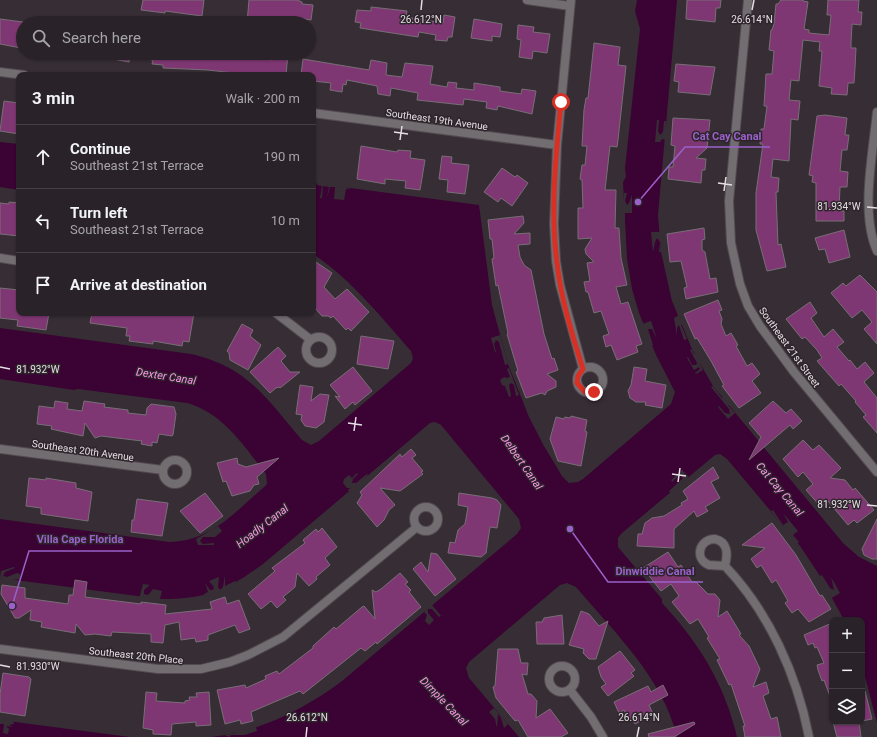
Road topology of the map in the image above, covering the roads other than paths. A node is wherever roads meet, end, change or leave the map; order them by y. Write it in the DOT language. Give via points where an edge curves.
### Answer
graph roads {
  1 [pos="528,0"];
  2 [pos="748,0"];
  3 [pos="570,3"];
  4 [pos="0,72"];
  5 [pos="16,74"];
  6 [pos="877,112"];
  7 [pos="316,113"];
  8 [pos="558,145"];
  9 [pos="877,251"];
  10 [pos="0,258"];
  11 [pos="16,261"];
  12 [pos="280,316"];
  13 [pos="311,340"];
  14 [pos="583,369"];
  15 [pos="0,449"];
  16 [pos="163,470"];
  17 [pos="877,472"];
  18 [pos="417,527"];
  19 [pos="725,566"];
  20 [pos="0,649"];
  21 [pos="570,690"];
  22 [pos="603,737"];
  23 [pos="809,737"];
  1 -- 3 [label="street"];
  2 -- 17 [label="street, Southeast 21st Street" via="729,201 731,243 740,284 748,306 760,326 794,372"];
  3 -- 8 [label="street"];
  4 -- 5 [label="street"];
  6 -- 9 [label="street" via="869,205 870,230"];
  7 -- 8 [label="street, Southeast 19th Avenue"];
  8 -- 14 [label="street" via="554,214 556,261"];
  10 -- 11 [label="street"];
  12 -- 13 [label="street"];
  15 -- 16 [label="street, Southeast 20th Avenue"];
  18 -- 20 [label="street, Southeast 20th Place" via="283,637 248,656 230,662 201,669 158,669"];
  19 -- 23 [label="street" via="753,601 776,641 794,683"];
  21 -- 22 [label="street"];
}
